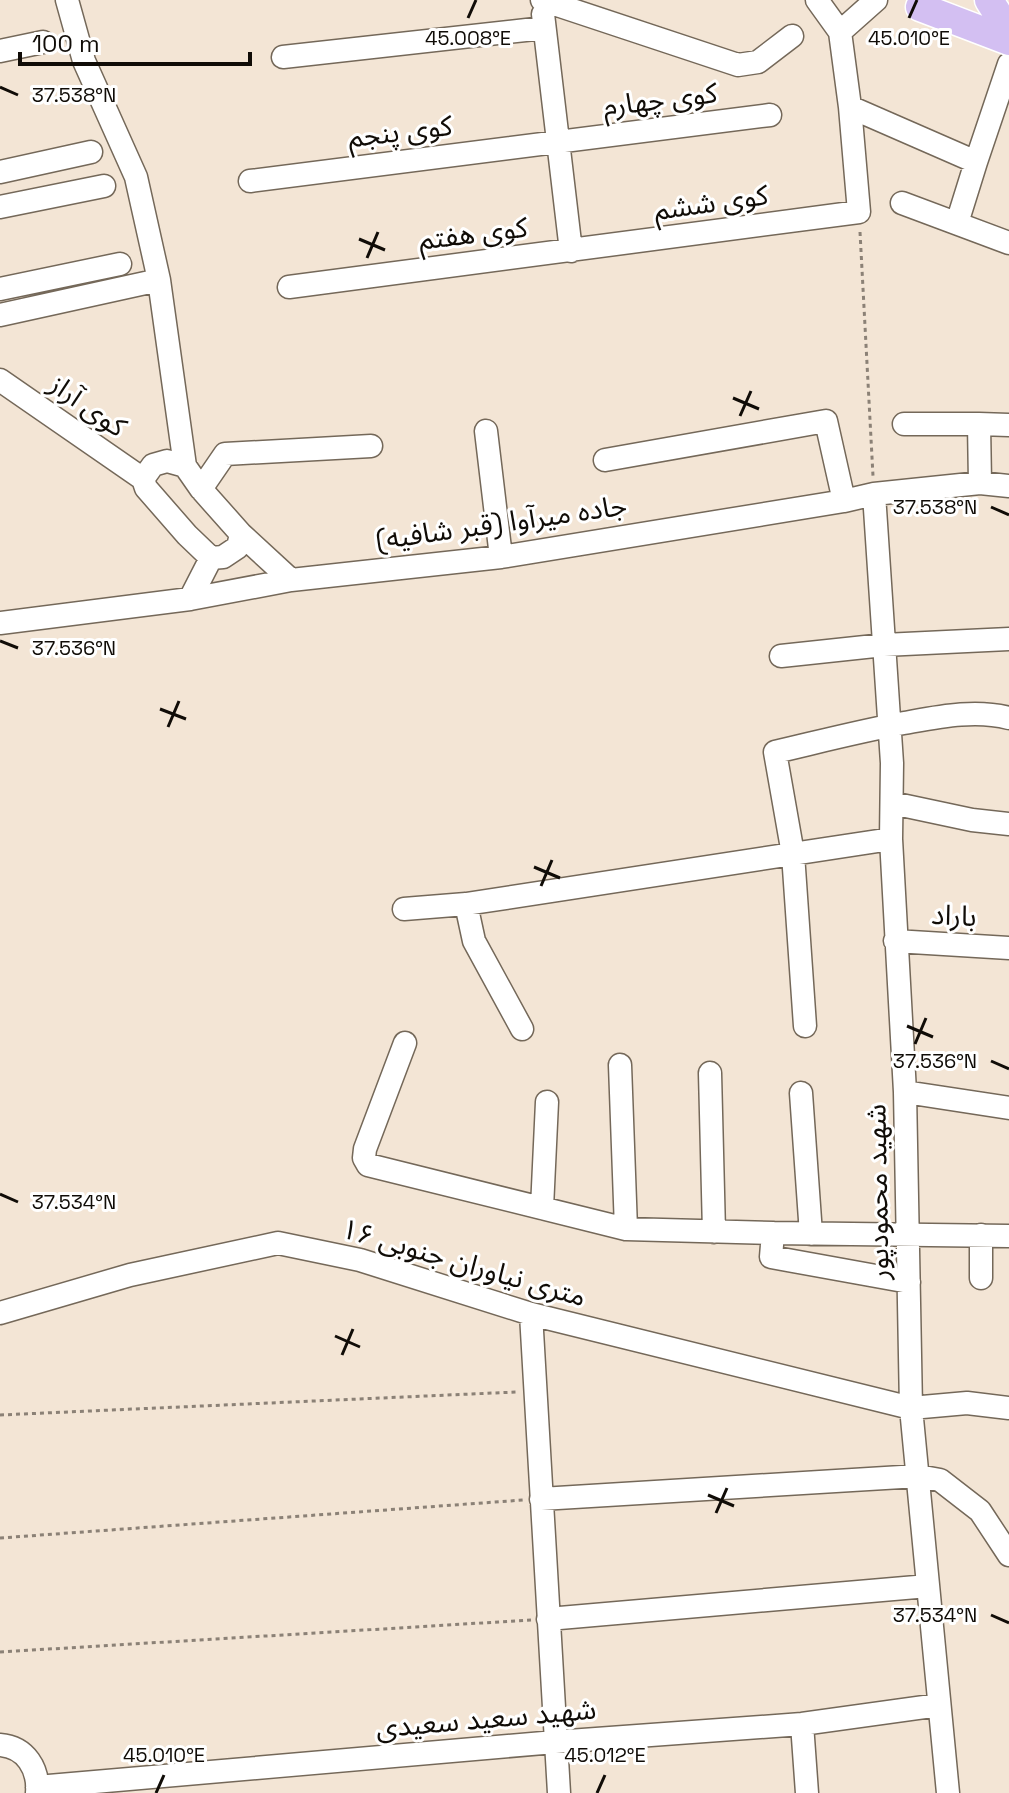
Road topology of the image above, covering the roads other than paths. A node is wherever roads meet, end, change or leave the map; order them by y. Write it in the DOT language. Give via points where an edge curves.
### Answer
graph roads {
  1 [pos="67,0"];
  2 [pos="542,0"];
  3 [pos="817,0"];
  4 [pos="876,0"];
  5 [pos="989,0"];
  6 [pos="918,2"];
  7 [pos="544,28"];
  8 [pos="840,32"];
  9 [pos="1009,32"];
  10 [pos="792,36"];
  11 [pos="1009,41"];
  12 [pos="43,42"];
  13 [pos="0,51"];
  14 [pos="283,57"];
  15 [pos="1009,64"];
  16 [pos="850,107"];
  17 [pos="770,115"];
  18 [pos="558,141"];
  19 [pos="91,152"];
  20 [pos="976,162"];
  21 [pos="0,172"];
  22 [pos="250,181"];
  23 [pos="104,186"];
  24 [pos="902,203"];
  25 [pos="0,207"];
  26 [pos="957,223"];
  27 [pos="1009,243"];
  28 [pos="571,251"];
  29 [pos="120,264"];
  30 [pos="159,280"];
  31 [pos="289,287"];
  32 [pos="0,289"];
  33 [pos="0,315"];
  34 [pos="0,380"];
  35 [pos="904,424"];
  36 [pos="979,424"];
  37 [pos="1009,425"];
  38 [pos="486,431"];
  39 [pos="371,446"];
  40 [pos="605,460"];
  41 [pos="185,466"];
  42 [pos="143,479"];
  43 [pos="980,483"];
  44 [pos="1009,486"];
  45 [pos="201,489"];
  46 [pos="874,494"];
  47 [pos="844,501"];
  48 [pos="241,534"];
  49 [pos="501,557"];
  50 [pos="211,558"];
  51 [pos="291,580"];
  52 [pos="190,599"];
  53 [pos="0,623"];
  54 [pos="1009,639"];
  55 [pos="884,645"];
  56 [pos="781,656"];
  57 [pos="1009,718"];
  58 [pos="889,726"];
  59 [pos="892,803"];
  60 [pos="1009,824"];
  61 [pos="891,839"];
  62 [pos="793,854"];
  63 [pos="466,904"];
  64 [pos="404,909"];
  65 [pos="895,941"];
  66 [pos="1009,948"];
  67 [pos="805,1026"];
  68 [pos="522,1029"];
  69 [pos="405,1043"];
  70 [pos="620,1065"];
  71 [pos="710,1073"];
  72 [pos="905,1092"];
  73 [pos="801,1093"];
  74 [pos="547,1102"];
  75 [pos="1009,1108"];
  76 [pos="542,1208"];
  77 [pos="626,1229"];
  78 [pos="714,1232"];
  79 [pos="773,1233"];
  80 [pos="811,1234"];
  81 [pos="981,1235"];
  82 [pos="909,1236"];
  83 [pos="1009,1236"];
  84 [pos="981,1278"];
  85 [pos="909,1282"];
  86 [pos="0,1313"];
  87 [pos="531,1314"];
  88 [pos="911,1408"];
  89 [pos="1009,1408"];
  90 [pos="918,1476"];
  91 [pos="541,1499"];
  92 [pos="1009,1555"];
  93 [pos="928,1586"];
  94 [pos="548,1619"];
  95 [pos="939,1705"];
  96 [pos="802,1724"];
  97 [pos="555,1742"];
  98 [pos="0,1745"];
  99 [pos="37,1790"];
  100 [pos="559,1793"];
  101 [pos="807,1793"];
  102 [pos="948,1793"];
  1 -- 30 [label="street" via="84,61 136,177"];
  2 -- 7 [label="street"];
  2 -- 10 [label="street" via="738,65 758,62"];
  3 -- 8 [label="street"];
  4 -- 8 [label="street"];
  5 -- 9 [label="main road"];
  6 -- 11 [label="main road"];
  7 -- 14 [label="street"];
  7 -- 18 [label="street"];
  8 -- 16 [label="street"];
  12 -- 13 [label="street"];
  15 -- 20 [label="street"];
  16 -- 20 [label="street"];
  16 -- 28 [label="street, کوی ششم" via="859,212"];
  17 -- 18 [label="street, کوی چهارم"];
  18 -- 22 [label="street, کوی پنجم"];
  18 -- 28 [label="street"];
  19 -- 21 [label="street"];
  20 -- 26 [label="street"];
  23 -- 25 [label="street"];
  24 -- 26 [label="street"];
  26 -- 27 [label="street"];
  28 -- 31 [label="street, کوی هفتم"];
  29 -- 32 [label="street"];
  30 -- 33 [label="street"];
  30 -- 41 [label="street"];
  34 -- 42 [label="street, کوی آراز"];
  35 -- 36 [label="street"];
  36 -- 37 [label="street"];
  36 -- 43 [label="street"];
  38 -- 49 [label="street"];
  39 -- 45 [label="street" via="225,454"];
  40 -- 47 [label="street" via="826,421"];
  41 -- 42 [label="street" via="167,461 153,465"];
  41 -- 45 [label="street"];
  42 -- 50 [label="street, کوی آراز"];
  43 -- 44 [label="street, جاده میرآوا (قبر شافیه)"];
  43 -- 46 [label="street, جاده میرآوا (قبر شافیه)"];
  45 -- 48 [label="street"];
  46 -- 47 [label="street, جاده میرآوا (قبر شافیه)"];
  46 -- 55 [label="street, شهید محمودپور"];
  47 -- 49 [label="street, جاده میرآوا (قبر شافیه)"];
  48 -- 50 [label="street" via="238,547"];
  48 -- 51 [label="street"];
  49 -- 51 [label="street, جاده میرآوا (قبر شافیه)"];
  50 -- 52 [label="street"];
  51 -- 52 [label="street, جاده میرآوا (قبر شافیه)"];
  52 -- 53 [label="street, جاده میرآوا (قبر شافیه)"];
  54 -- 55 [label="street"];
  55 -- 56 [label="street"];
  55 -- 58 [label="street, شهید محمودپور"];
  57 -- 58 [label="street" via="940,717"];
  58 -- 59 [label="street, شهید محمودپور"];
  58 -- 62 [label="street" via="775,752"];
  59 -- 60 [label="street"];
  59 -- 61 [label="street, شهید محمودپور"];
  61 -- 62 [label="street"];
  61 -- 65 [label="street, شهید محمودپور"];
  62 -- 63 [label="street"];
  62 -- 67 [label="street"];
  63 -- 64 [label="street"];
  63 -- 68 [label="street" via="474,941"];
  65 -- 66 [label="street, باراد"];
  65 -- 72 [label="street, شهید محمودپور"];
  69 -- 76 [label="street" via="365,1149 368,1165"];
  70 -- 77 [label="street"];
  71 -- 78 [label="street"];
  72 -- 75 [label="street"];
  72 -- 82 [label="street, شهید محمودپور"];
  73 -- 80 [label="street"];
  74 -- 76 [label="street"];
  76 -- 77 [label="street"];
  77 -- 78 [label="street"];
  78 -- 79 [label="street"];
  79 -- 80 [label="street"];
  79 -- 85 [label="street" via="771,1257"];
  80 -- 82 [label="street"];
  81 -- 82 [label="street"];
  81 -- 83 [label="street"];
  81 -- 84 [label="street"];
  82 -- 85 [label="street, شهید محمودپور"];
  85 -- 88 [label="street, شهید محمودپور"];
  86 -- 87 [label="street, ۱۶ متری نیاوران جنوبی" via="130,1275 278,1243 360,1260"];
  87 -- 88 [label="street, ۱۶ متری نیاوران جنوبی"];
  87 -- 91 [label="street"];
  88 -- 89 [label="street, ۱۶ متری نیاوران جنوبی" via="967,1403"];
  88 -- 90 [label="street, شهید محمودپور"];
  90 -- 91 [label="street"];
  90 -- 92 [label="street" via="940,1480 980,1511"];
  90 -- 93 [label="street, شهید محمودپور"];
  91 -- 94 [label="street"];
  93 -- 94 [label="street"];
  93 -- 95 [label="street, شهید محمودپور"];
  94 -- 97 [label="street"];
  95 -- 96 [label="street, شهید سعید سعیدی"];
  95 -- 102 [label="street, شهید محمودپور"];
  96 -- 97 [label="street, شهید سعید سعیدی"];
  96 -- 101 [label="street"];
  97 -- 99 [label="street, شهید سعید سعیدی"];
  97 -- 100 [label="street"];
  98 -- 99 [label="street" via="29,1758"];
}
